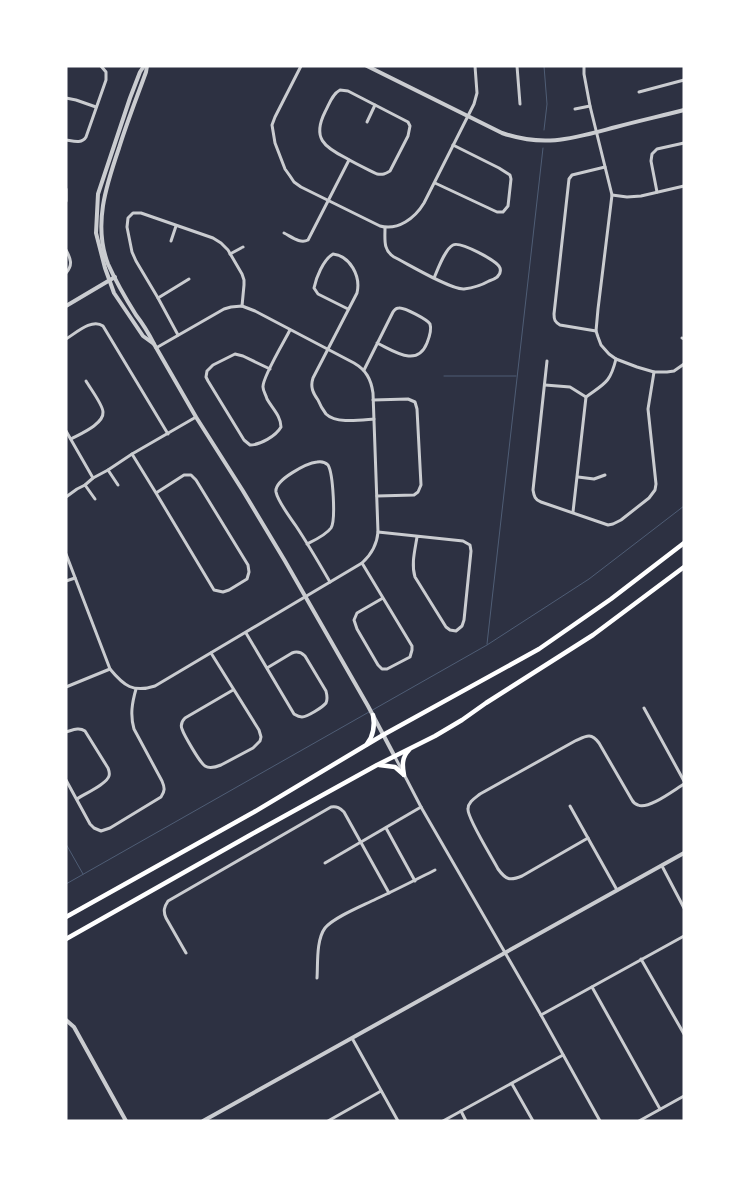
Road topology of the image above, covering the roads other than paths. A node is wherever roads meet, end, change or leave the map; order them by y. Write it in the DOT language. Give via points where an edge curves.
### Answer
graph roads {
  1 [pos="101,66"];
  2 [pos="146,66"];
  3 [pos="301,66"];
  4 [pos="367,66"];
  5 [pos="475,66"];
  6 [pos="517,66"];
  7 [pos="584,66"];
  8 [pos="684,80"];
  9 [pos="639,92"];
  10 [pos="66,98"];
  11 [pos="520,104"];
  12 [pos="376,105"];
  13 [pos="590,106"];
  14 [pos="96,107"];
  15 [pos="576,110"];
  16 [pos="684,110"];
  17 [pos="468,116"];
  18 [pos="367,122"];
  19 [pos="596,132"];
  20 [pos="66,140"];
  21 [pos="684,143"];
  22 [pos="453,145"];
  23 [pos="349,160"];
  24 [pos="605,167"];
  25 [pos="435,183"];
  26 [pos="684,186"];
  27 [pos="66,189"];
  28 [pos="657,192"];
  29 [pos="612,195"];
  30 [pos="66,201"];
  31 [pos="329,201"];
  32 [pos="176,226"];
  33 [pos="385,228"];
  34 [pos="284,234"];
  35 [pos="171,241"];
  36 [pos="243,247"];
  37 [pos="66,250"];
  38 [pos="230,254"];
  39 [pos="66,273"];
  40 [pos="115,277"];
  41 [pos="434,278"];
  42 [pos="189,279"];
  43 [pos="109,281"];
  44 [pos="158,298"];
  45 [pos="66,306"];
  46 [pos="242,306"];
  47 [pos="348,309"];
  48 [pos="290,330"];
  49 [pos="596,331"];
  50 [pos="178,335"];
  51 [pos="66,340"];
  52 [pos="377,344"];
  53 [pos="155,346"];
  54 [pos="327,349"];
  55 [pos="616,359"];
  56 [pos="548,361"];
  57 [pos="684,364"];
  58 [pos="270,369"];
  59 [pos="364,370"];
  60 [pos="654,372"];
  61 [pos="86,381"];
  62 [pos="545,385"];
  63 [pos="586,397"];
  64 [pos="373,400"];
  65 [pos="196,417"];
  66 [pos="374,419"];
  67 [pos="66,431"];
  68 [pos="168,434"];
  69 [pos="71,439"];
  70 [pos="132,454"];
  71 [pos="108,470"];
  72 [pos="605,475"];
  73 [pos="578,477"];
  74 [pos="93,478"];
  75 [pos="85,485"];
  76 [pos="118,485"];
  77 [pos="156,492"];
  78 [pos="377,496"];
  79 [pos="66,497"];
  80 [pos="95,499"];
  81 [pos="574,512"];
  82 [pos="378,532"];
  83 [pos="417,537"];
  84 [pos="684,543"];
  85 [pos="307,544"];
  86 [pos="66,554"];
  87 [pos="362,562"];
  88 [pos="684,567"];
  89 [pos="75,578"];
  90 [pos="66,581"];
  91 [pos="330,582"];
  92 [pos="305,597"];
  93 [pos="383,598"];
  94 [pos="246,633"];
  95 [pos="212,653"];
  96 [pos="267,668"];
  97 [pos="110,669"];
  98 [pos="66,687"];
  99 [pos="136,689"];
  100 [pos="233,690"];
  101 [pos="644,708"];
  102 [pos="373,715"];
  103 [pos="66,732"];
  104 [pos="383,735"];
  105 [pos="363,748"];
  106 [pos="412,748"];
  107 [pos="395,756"];
  108 [pos="377,765"];
  109 [pos="404,775"];
  110 [pos="66,780"];
  111 [pos="684,782"];
  112 [pos="77,798"];
  113 [pos="570,806"];
  114 [pos="421,807"];
  115 [pos="386,828"];
  116 [pos="588,838"];
  117 [pos="360,843"];
  118 [pos="684,853"];
  119 [pos="325,864"];
  120 [pos="662,866"];
  121 [pos="435,870"];
  122 [pos="415,880"];
  123 [pos="618,890"];
  124 [pos="389,893"];
  125 [pos="684,908"];
  126 [pos="66,917"];
  127 [pos="684,936"];
  128 [pos="66,939"];
  129 [pos="186,953"];
  130 [pos="504,953"];
  131 [pos="641,959"];
  132 [pos="317,978"];
  133 [pos="592,987"];
  134 [pos="541,1015"];
  135 [pos="66,1020"];
  136 [pos="684,1034"];
  137 [pos="352,1038"];
  138 [pos="563,1055"];
  139 [pos="512,1084"];
  140 [pos="381,1091"];
  141 [pos="684,1096"];
  142 [pos="660,1109"];
  143 [pos="461,1111"];
  144 [pos="126,1121"];
  145 [pos="204,1121"];
  146 [pos="328,1121"];
  147 [pos="398,1121"];
  148 [pos="443,1121"];
  149 [pos="466,1121"];
  150 [pos="533,1121"];
  151 [pos="600,1121"];
  152 [pos="639,1121"];
  1 -- 14 [label="street" via="106,76"];
  2 -- 40 [label="street" via="113,164 102,209 102,239"];
  2 -- 43 [label="street" via="140,72 130,98 98,194 96,233"];
  3 -- 31 [label="street" via="274,117 275,143 290,176 301,187"];
  4 -- 17 [label="street"];
  5 -- 17 [label="street" via="477,93"];
  6 -- 11 [label="street"];
  7 -- 13 [label="street"];
  8 -- 9 [label="street"];
  10 -- 14 [label="street"];
  12 -- 18 [label="street"];
  12 -- 23 [label="street" via="340,90 335,93 323,116 320,127 323,141 330,150"];
  12 -- 23 [label="street" via="408,122 408,136 386,174 378,174"];
  13 -- 15 [label="street"];
  13 -- 19 [label="street"];
  14 -- 20 [label="street" via="85,139 78,142"];
  16 -- 19 [label="street"];
  17 -- 19 [label="street" via="522,140 561,141"];
  17 -- 22 [label="street"];
  19 -- 24 [label="street"];
  21 -- 28 [label="street" via="657,149 652,154"];
  22 -- 25 [label="street"];
  22 -- 25 [label="street" via="510,175 508,206 503,212 497,212"];
  23 -- 31 [label="street"];
  24 -- 29 [label="street"];
  24 -- 49 [label="street" via="572,175 569,179 554,314 560,325"];
  25 -- 33 [label="street" via="415,216"];
  26 -- 28 [label="street"];
  27 -- 30 [label="street"];
  28 -- 29 [label="street" via="634,197"];
  29 -- 49 [label="street"];
  31 -- 33 [label="street"];
  31 -- 34 [label="street" via="308,240 299,241"];
  32 -- 35 [label="street"];
  32 -- 38 [label="street" via="218,240"];
  32 -- 44 [label="street" via="137,212 128,218 134,257"];
  33 -- 41 [label="street" via="384,244 390,255"];
  36 -- 38 [label="street"];
  37 -- 39 [label="street" via="71,263"];
  38 -- 46 [label="street" via="244,280"];
  40 -- 43 [label="street"];
  40 -- 53 [label="street"];
  41 -- 41 [label="street" via="464,289 495,279 500,269 492,260 454,244"];
  42 -- 44 [label="street"];
  43 -- 45 [label="street"];
  43 -- 53 [label="street" via="143,336"];
  44 -- 50 [label="street"];
  46 -- 48 [label="street"];
  46 -- 50 [label="street" via="218,311"];
  47 -- 47 [label="street" via="318,294 314,288 328,256 333,254 348,261 356,274 357,293"];
  47 -- 54 [label="street"];
  48 -- 54 [label="street"];
  48 -- 58 [label="street"];
  49 -- 55 [label="street" via="601,345"];
  50 -- 53 [label="street"];
  51 -- 68 [label="street" via="92,324 103,326"];
  52 -- 52 [label="street" via="397,308 408,311 430,326 424,350 417,356 405,356"];
  52 -- 59 [label="street"];
  53 -- 65 [label="street"];
  54 -- 59 [label="street"];
  54 -- 66 [label="street" via="312,382 313,392 324,412 339,420"];
  55 -- 60 [label="street"];
  55 -- 63 [label="street" via="610,377"];
  56 -- 62 [label="street"];
  57 -- 60 [label="street" via="674,371"];
  58 -- 58 [label="street" via="263,388 281,427 276,434 250,445 208,381 207,371 235,354"];
  59 -- 64 [label="street" via="370,379"];
  60 -- 81 [label="street" via="648,409 656,484 653,494 613,524 603,524"];
  61 -- 69 [label="street" via="103,415 100,422"];
  62 -- 63 [label="street" via="570,387"];
  62 -- 81 [label="street" via="534,495 537,500"];
  63 -- 73 [label="street"];
  64 -- 66 [label="street"];
  64 -- 78 [label="street" via="408,399 416,402 421,485 414,495"];
  65 -- 68 [label="street"];
  65 -- 92 [label="street"];
  66 -- 78 [label="street"];
  67 -- 69 [label="street"];
  68 -- 70 [label="street"];
  69 -- 74 [label="street"];
  70 -- 71 [label="street"];
  70 -- 77 [label="street"];
  71 -- 74 [label="street"];
  71 -- 76 [label="street"];
  72 -- 73 [label="street" via="594,479"];
  73 -- 81 [label="street"];
  74 -- 75 [label="street"];
  75 -- 79 [label="street"];
  75 -- 80 [label="street"];
  77 -- 77 [label="street" via="184,475 194,477 248,565 247,579 224,592 214,590"];
  78 -- 82 [label="street"];
  82 -- 83 [label="street"];
  82 -- 87 [label="street" via="374,550"];
  83 -- 83 [label="street" via="463,541 471,548 464,620 456,630 446,627 415,576"];
  84 -- 104 [label="main road" via="611,599 539,648"];
  85 -- 85 [label="street" via="276,490 278,483 288,475 322,462 331,472 332,524 328,531"];
  85 -- 91 [label="street"];
  86 -- 89 [label="street"];
  87 -- 91 [label="street"];
  87 -- 93 [label="street"];
  88 -- 106 [label="main road" via="593,635 462,720"];
  89 -- 90 [label="street"];
  89 -- 97 [label="street"];
  91 -- 92 [label="street"];
  92 -- 94 [label="street"];
  92 -- 102 [label="street"];
  93 -- 93 [label="street" via="412,650 410,657 384,669 378,665 354,620 357,613"];
  94 -- 95 [label="street"];
  94 -- 96 [label="street"];
  95 -- 99 [label="street" via="155,686"];
  95 -- 100 [label="street"];
  96 -- 96 [label="street" via="292,653 302,653 326,691 327,702 308,716 297,716"];
  97 -- 98 [label="street"];
  97 -- 99 [label="street" via="124,684"];
  99 -- 112 [label="street" via="131,720 162,781 164,792 156,801 100,831 90,824"];
  100 -- 100 [label="street" via="259,730 260,741 221,766 208,768 196,754 182,729 182,722"];
  101 -- 111 [label="street"];
  102 -- 104 [label="street"];
  102 -- 105 [label="main road" via="372,738"];
  103 -- 112 [label="street" via="85,730 109,772 104,782"];
  104 -- 105 [label="main road"];
  104 -- 107 [label="street"];
  105 -- 126 [label="main road"];
  106 -- 107 [label="main road"];
  106 -- 109 [label="main road" via="403,758"];
  107 -- 108 [label="main road"];
  107 -- 109 [label="street"];
  108 -- 109 [label="main road" via="395,767"];
  108 -- 128 [label="main road"];
  109 -- 114 [label="street"];
  110 -- 112 [label="street"];
  111 -- 116 [label="street" via="649,805 636,805 599,743 587,736 480,794 468,808 470,819 498,869 507,878 516,879"];
  113 -- 116 [label="street"];
  114 -- 115 [label="street"];
  114 -- 130 [label="street"];
  115 -- 117 [label="street"];
  115 -- 122 [label="street"];
  116 -- 123 [label="street"];
  117 -- 119 [label="street"];
  117 -- 124 [label="street"];
  117 -- 129 [label="street" via="344,812 336,806 331,807 168,901 164,912 166,918"];
  118 -- 120 [label="street"];
  120 -- 123 [label="street"];
  120 -- 125 [label="street"];
  121 -- 122 [label="street"];
  122 -- 124 [label="street"];
  123 -- 130 [label="street"];
  124 -- 132 [label="street" via="325,927 319,946"];
  127 -- 131 [label="street"];
  130 -- 134 [label="street"];
  130 -- 137 [label="street"];
  131 -- 133 [label="street"];
  131 -- 136 [label="street"];
  133 -- 134 [label="street"];
  133 -- 142 [label="street"];
  134 -- 138 [label="street"];
  135 -- 144 [label="street" via="74,1027"];
  137 -- 140 [label="street"];
  137 -- 145 [label="street"];
  138 -- 139 [label="street"];
  138 -- 151 [label="street"];
  139 -- 143 [label="street"];
  139 -- 150 [label="street"];
  140 -- 146 [label="street"];
  140 -- 147 [label="street"];
  141 -- 142 [label="street"];
  142 -- 152 [label="street"];
  143 -- 148 [label="street"];
  143 -- 149 [label="street"];
}
